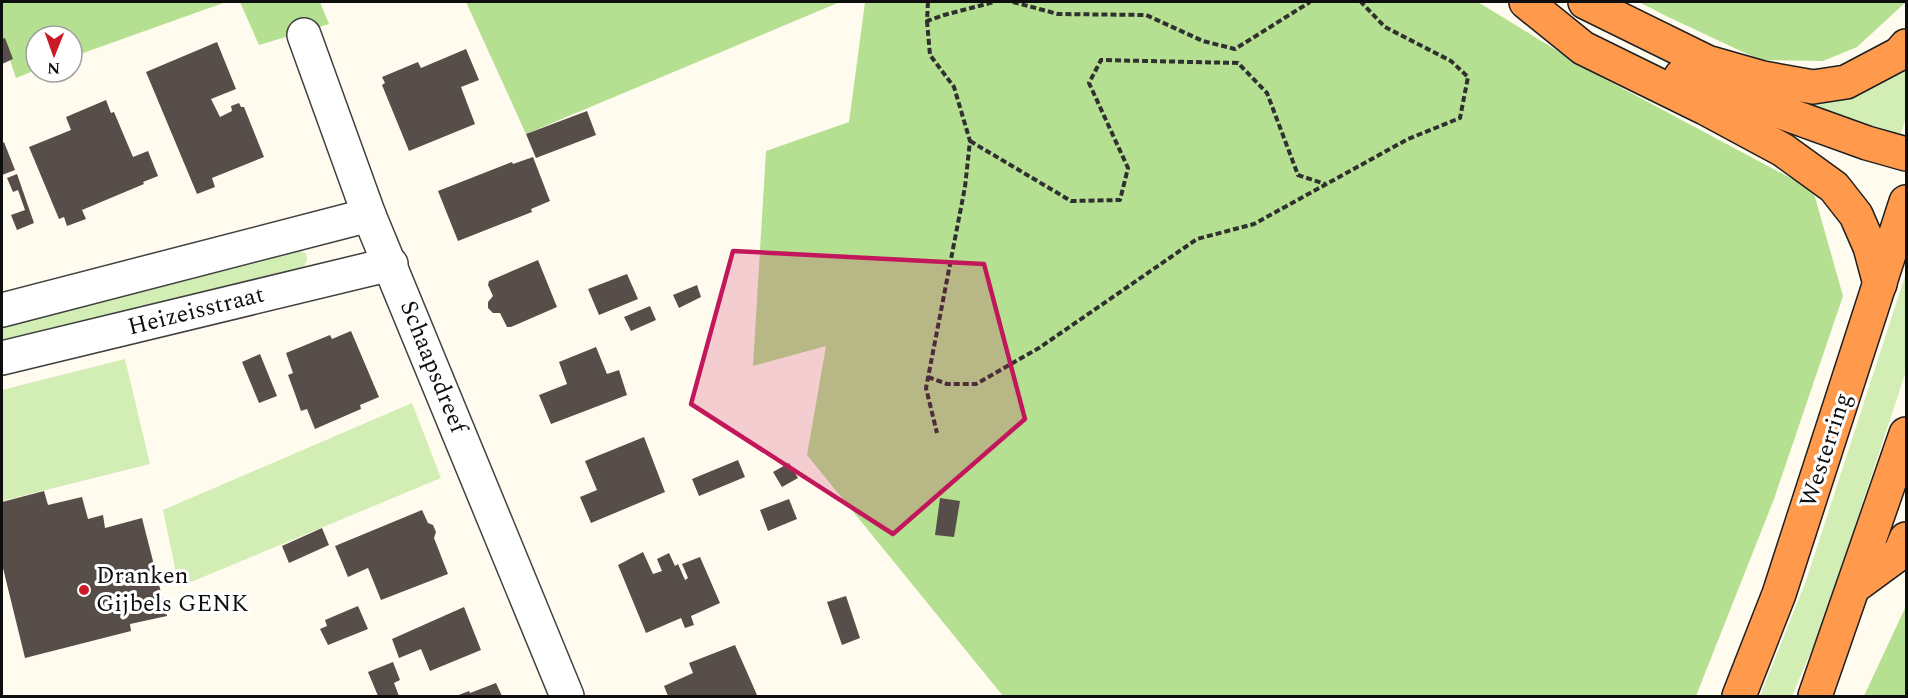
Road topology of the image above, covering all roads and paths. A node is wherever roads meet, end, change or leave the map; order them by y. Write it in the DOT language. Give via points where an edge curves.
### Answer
graph roads {
  1 [pos="928,2"];
  2 [pos="994,2"];
  3 [pos="1013,2"];
  4 [pos="1310,2"];
  5 [pos="1361,2"];
  6 [pos="1585,2"];
  7 [pos="1026,3"];
  8 [pos="1538,10"];
  9 [pos="927,21"];
  10 [pos="304,36"];
  11 [pos="1906,46"];
  12 [pos="970,141"];
  13 [pos="1906,154"];
  14 [pos="1326,184"];
  15 [pos="1906,202"];
  16 [pos="369,214"];
  17 [pos="298,233"];
  18 [pos="390,264"];
  19 [pos="317,281"];
  20 [pos="1880,284"];
  21 [pos="2,310"];
  22 [pos="2,358"];
  23 [pos="928,377"];
  24 [pos="937,432"];
  25 [pos="1906,434"];
  26 [pos="1906,539"];
  27 [pos="1855,586"];
  28 [pos="567,696"];
  29 [pos="1739,696"];
  30 [pos="1815,696"];
  1 -- 9 [label="path"];
  2 -- 9 [label="path"];
  3 -- 7 [label="path"];
  4 -- 7 [label="path" via="1235,49 1203,41 1146,15 1059,14"];
  5 -- 14 [label="path" via="1385,27 1451,61 1468,77 1460,118 1408,140"];
  6 -- 11 [label="highway" via="1707,62 1813,87 1846,82 1899,54"];
  8 -- 13 [label="highway" via="1668,71"];
  8 -- 20 [label="highway" via="1583,48 1783,150 1834,187 1856,214"];
  9 -- 12 [label="path" via="930,55 954,87"];
  10 -- 16 [label="street, Schaapsdreef"];
  12 -- 14 [label="path" via="1071,201 1120,200 1128,168 1089,83 1101,60 1238,63 1267,93 1298,175"];
  12 -- 23 [label="path" via="965,187"];
  14 -- 23 [label="path" via="1254,224 1197,238 1039,348 975,384 947,384"];
  15 -- 20 [label="highway, Westerring"];
  16 -- 17 [label="street, Heizeisstraat"];
  16 -- 18 [label="street, Schaapsdreef"];
  17 -- 19 [label="street" via="308,239 318,262"];
  17 -- 21 [label="street, Heizeisstraat"];
  18 -- 19 [label="street, Heizeisstraat"];
  18 -- 28 [label="street, Schaapsdreef"];
  19 -- 22 [label="street, Heizeisstraat"];
  20 -- 29 [label="highway, Westerring" via="1779,594"];
  23 -- 24 [label="path" via="926,388"];
  25 -- 27 [label="highway"];
  26 -- 27 [label="highway" via="1900,553"];
  27 -- 30 [label="highway"];
}
